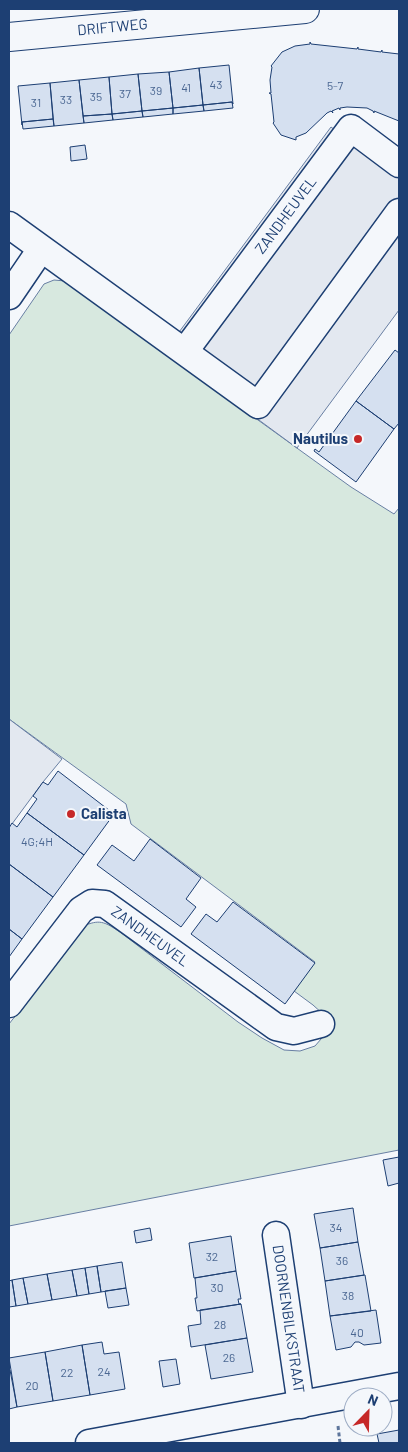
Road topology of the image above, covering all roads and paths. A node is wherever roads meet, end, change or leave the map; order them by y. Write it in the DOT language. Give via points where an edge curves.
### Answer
graph roads {
  1 [pos="305,9"];
  2 [pos="9,37"];
  3 [pos="399,164"];
  4 [pos="399,212"];
  5 [pos="9,225"];
  6 [pos="41,249"];
  7 [pos="9,296"];
  8 [pos="185,351"];
  9 [pos="9,1004"];
  10 [pos="321,1024"];
  11 [pos="276,1235"];
  12 [pos="399,1386"];
  13 [pos="301,1405"];
  14 [pos="89,1443"];
  1 -- 2 [label="street, DRIFTWEG"];
  3 -- 8 [label="street, ZANDHEUVEL" via="351,128"];
  4 -- 8 [label="street" via="258,405"];
  5 -- 6 [label="street"];
  6 -- 7 [label="street"];
  6 -- 8 [label="street"];
  9 -- 10 [label="street, ZANDHEUVEL" via="81,910 92,903 105,904 276,1027 294,1031"];
  11 -- 13 [label="street, DOORNENBILKSTRAAT"];
  12 -- 13 [label="street, DOORNENBILKSTRAAT"];
  13 -- 14 [label="street, DOORNENBILKSTRAAT"];
}
